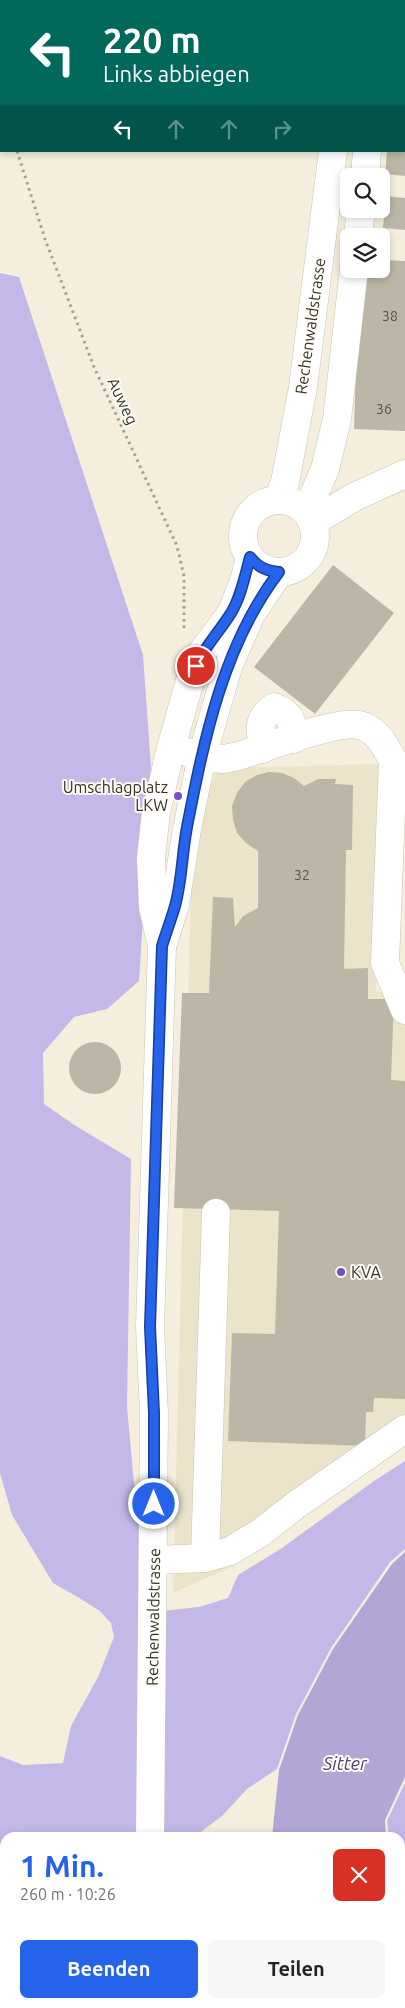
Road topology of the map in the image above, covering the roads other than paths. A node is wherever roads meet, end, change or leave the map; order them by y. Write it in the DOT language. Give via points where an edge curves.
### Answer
graph roads {
  1 [pos="333,152"];
  2 [pos="367,152"];
  3 [pos="366,168"];
  4 [pos="353,278"];
  5 [pos="405,474"];
  6 [pos="278,499"];
  7 [pos="310,517"];
  8 [pos="250,557"];
  9 [pos="279,572"];
  10 [pos="294,739"];
  11 [pos="171,748"];
  12 [pos="262,749"];
  13 [pos="202,756"];
  14 [pos="162,946"];
  15 [pos="405,1010"];
  16 [pos="216,1214"];
  17 [pos="405,1429"];
  18 [pos="205,1558"];
  19 [pos="154,1560"];
  20 [pos="150,1832"];
  1 -- 6 [label="street, Rechenwaldstrasse" via="303,388 285,482"];
  2 -- 3 [label="street"];
  4 -- 7 [label="street" via="337,419"];
  5 -- 7 [label="street"];
  6 -- 7 [label="street" via="297,503"];
  6 -- 8 [label="street" via="260,504 244,524 244,547"];
  7 -- 9 [label="street" via="316,534 309,558 301,566"];
  8 -- 9 [label="street" via="268,571"];
  8 -- 11 [label="street, Rechenwaldstrasse" via="232,612 201,654 190,677"];
  9 -- 13 [label="street, Rechenwaldstrasse" via="250,616 231,659"];
  10 -- 12 [label="street"];
  10 -- 12 [label="street" via="292,721 285,711 274,707 264,714 260,728"];
  10 -- 15 [label="street" via="341,725 360,725 380,738 393,760 386,963"];
  11 -- 13 [label="street"];
  11 -- 14 [label="street, Rechenwaldstrasse" via="156,812 151,858 153,907"];
  12 -- 13 [label="street" via="224,759"];
  13 -- 14 [label="street, Rechenwaldstrasse" via="175,905"];
  14 -- 19 [label="street, Rechenwaldstrasse" via="150,1327 154,1413"];
  16 -- 18 [label="street"];
  17 -- 18 [label="street" via="260,1533 230,1551"];
  18 -- 19 [label="street"];
  19 -- 20 [label="street, Rechenwaldstrasse"];
}
